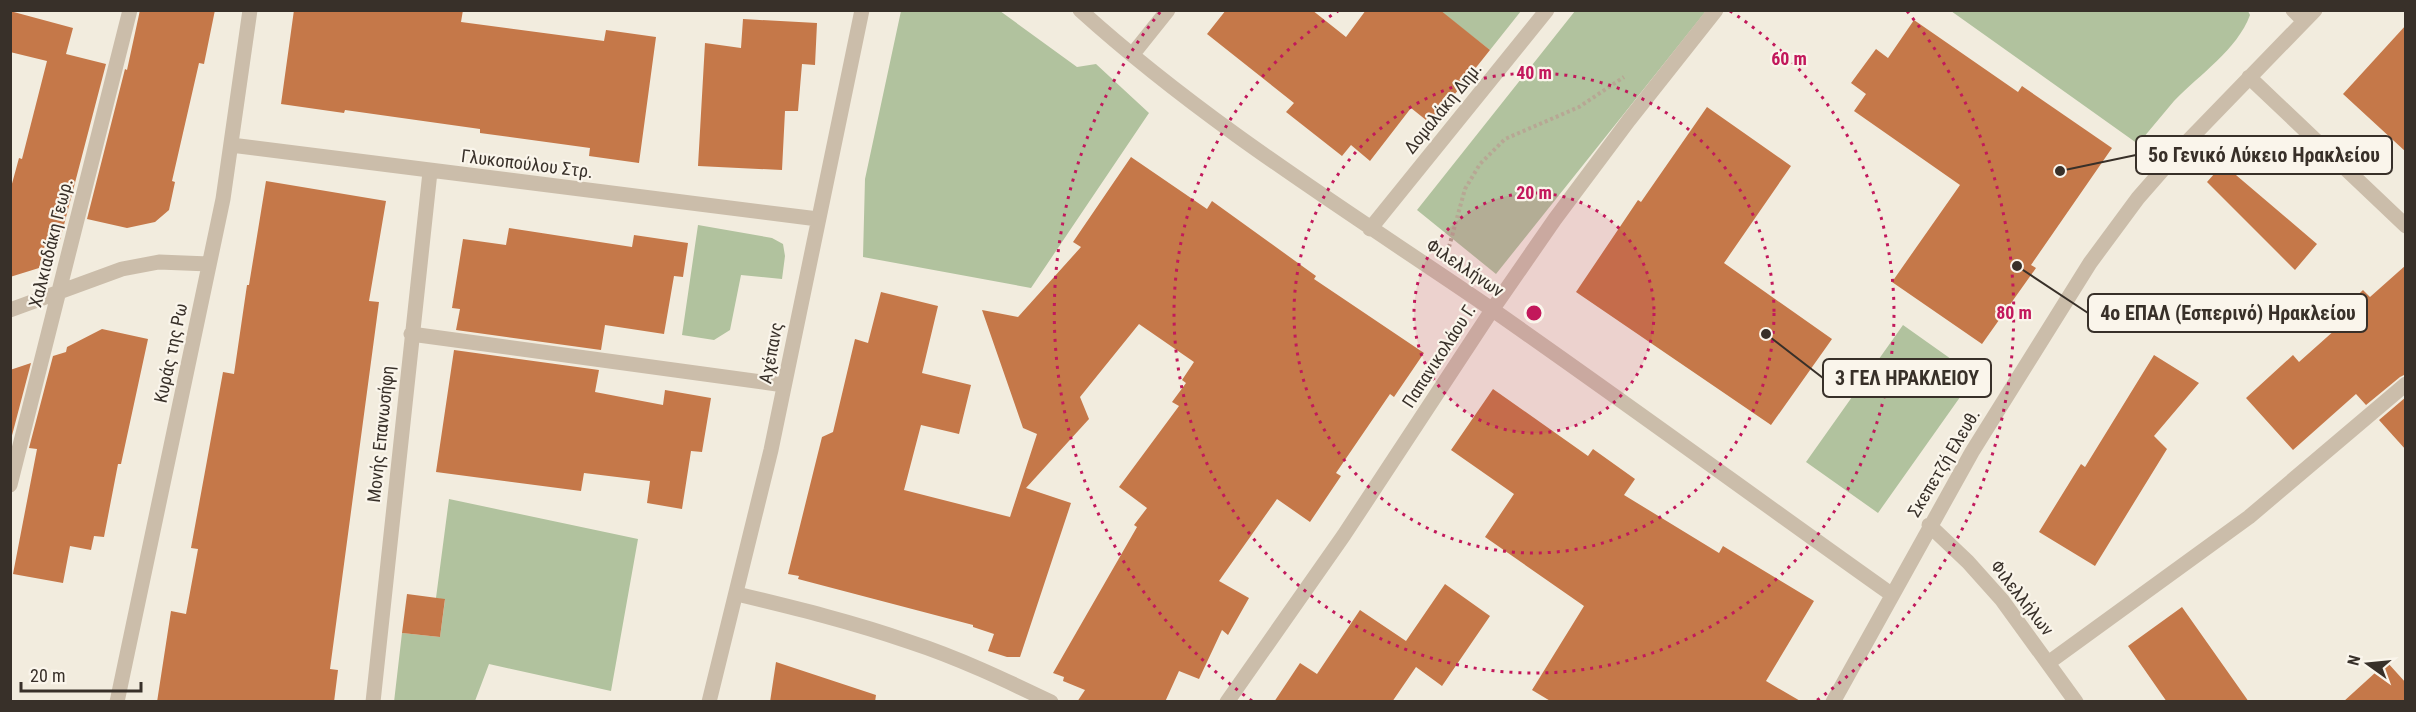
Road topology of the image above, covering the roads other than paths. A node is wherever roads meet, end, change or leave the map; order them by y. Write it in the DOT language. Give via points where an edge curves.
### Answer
graph roads {
  1 [pos="130,10"];
  2 [pos="250,10"];
  3 [pos="862,10"];
  4 [pos="1080,10"];
  5 [pos="1168,10"];
  6 [pos="1547,10"];
  7 [pos="1716,10"];
  8 [pos="2304,14"];
  9 [pos="1132,55"];
  10 [pos="2249,77"];
  11 [pos="231,145"];
  12 [pos="430,172"];
  13 [pos="818,219"];
  14 [pos="2406,226"];
  15 [pos="1370,229"];
  16 [pos="209,264"];
  17 [pos="60,291"];
  18 [pos="10,310"];
  19 [pos="1492,310"];
  20 [pos="411,334"];
  21 [pos="2406,384"];
  22 [pos="784,385"];
  23 [pos="10,485"];
  24 [pos="1929,525"];
  25 [pos="737,594"];
  26 [pos="1891,594"];
  27 [pos="2048,663"];
  28 [pos="117,702"];
  29 [pos="373,702"];
  30 [pos="709,702"];
  31 [pos="1051,702"];
  32 [pos="1227,702"];
  33 [pos="1833,702"];
  34 [pos="2076,702"];
  1 -- 17 [label="street, Χαλκιαδάκη Γεωρ."];
  2 -- 11 [label="street, Κυράς της Ρω"];
  3 -- 13 [label="street, Αχέπανς"];
  4 -- 9 [label="street, Φιλελλήνων"];
  5 -- 9 [label="street"];
  6 -- 15 [label="street, Δομαλάκη Δημ."];
  7 -- 19 [label="street, Παπανικολάου Γ." via="1555,219"];
  8 -- 10 [label="street, Σκεπετζή Ελευθ."];
  9 -- 15 [label="street, Φιλελλήνων" via="1214,119"];
  10 -- 14 [label="street"];
  10 -- 24 [label="street, Σκεπετζή Ελευθ." via="2114,228"];
  11 -- 12 [label="street, Γλυκοπούλου Στρ."];
  11 -- 16 [label="street, Κυράς της Ρω"];
  12 -- 13 [label="street, Γλυκοπούλου Στρ."];
  12 -- 20 [label="street, Μονής Επανωσήφη"];
  13 -- 22 [label="street, Αχέπανς"];
  15 -- 19 [label="street, Φιλελλήνων"];
  16 -- 17 [label="street" via="149,264 122,269"];
  16 -- 28 [label="street, Κυράς της Ρω"];
  17 -- 18 [label="street"];
  17 -- 23 [label="street, Χαλκιαδάκη Γεωρ."];
  19 -- 26 [label="street, Φιλελλήνων"];
  19 -- 32 [label="street, Παπανικολάου Γ." via="1344,535"];
  20 -- 22 [label="street"];
  20 -- 29 [label="street, Μονής Επανωσήφη"];
  21 -- 27 [label="street" via="2249,517"];
  22 -- 25 [label="street, Αχέπανς"];
  24 -- 26 [label="street, Σκεπετζή Ελευθ."];
  24 -- 27 [label="street, Φιλελλήλων" via="2002,600"];
  25 -- 30 [label="street, Αχέπανς"];
  25 -- 31 [label="street" via="911,642 989,672"];
  26 -- 33 [label="street, Σκεπετζή Ελευθ."];
  27 -- 34 [label="street, Φιλελλήλων"];
}
